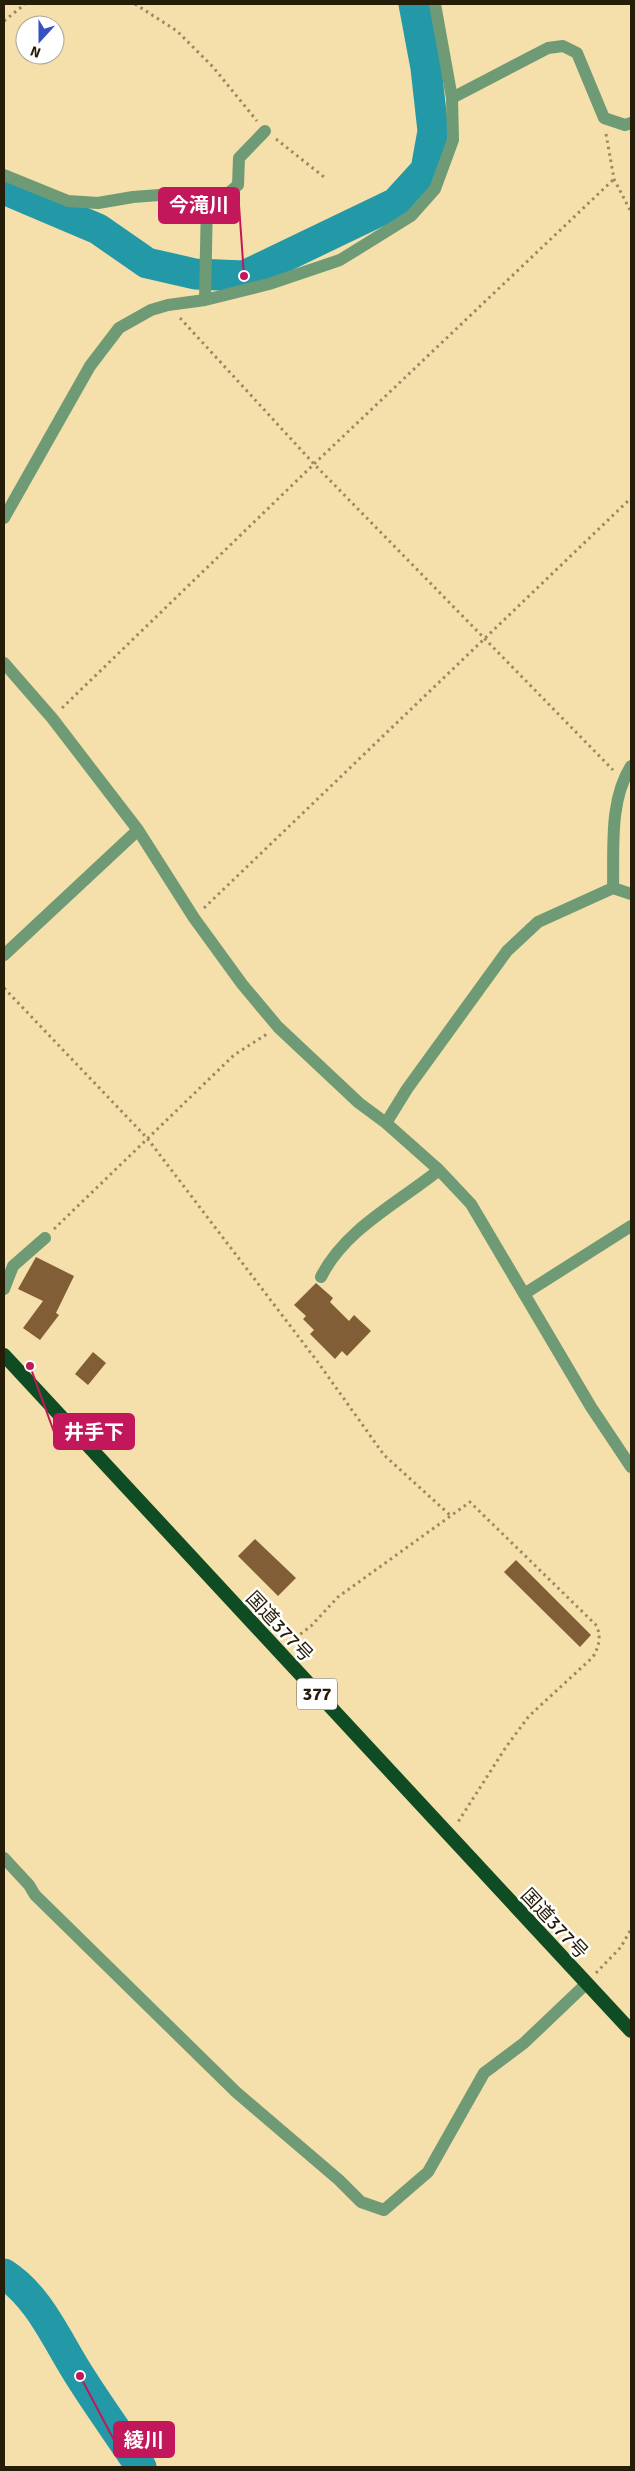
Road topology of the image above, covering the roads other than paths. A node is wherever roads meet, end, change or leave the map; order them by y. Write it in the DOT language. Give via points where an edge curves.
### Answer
graph roads {
  1 [pos="435,4"];
  2 [pos="452,98"];
  3 [pos="631,123"];
  4 [pos="265,131"];
  5 [pos="4,175"];
  6 [pos="207,199"];
  7 [pos="205,295"];
  8 [pos="4,518"];
  9 [pos="4,663"];
  10 [pos="631,766"];
  11 [pos="138,830"];
  12 [pos="613,888"];
  13 [pos="631,894"];
  14 [pos="4,955"];
  15 [pos="386,1123"];
  16 [pos="439,1170"];
  17 [pos="631,1226"];
  18 [pos="44,1238"];
  19 [pos="321,1278"];
  20 [pos="4,1289"];
  21 [pos="524,1294"];
  22 [pos="4,1355"];
  23 [pos="631,1467"];
  24 [pos="4,1858"];
  25 [pos="586,1983"];
  26 [pos="631,2031"];
  1 -- 2 [label="street"];
  2 -- 3 [label="street" via="548,48 563,46 577,53 604,118 625,125"];
  2 -- 7 [label="street" via="453,140 435,190 411,216 340,260 269,284"];
  4 -- 6 [label="street" via="239,158 238,185 226,194"];
  5 -- 6 [label="street" via="68,201 98,203 186,193"];
  6 -- 7 [label="street"];
  7 -- 8 [label="street" via="151,310 118,328 90,366"];
  9 -- 11 [label="street" via="52,718"];
  10 -- 12 [label="street" via="623,779 614,822"];
  11 -- 14 [label="street"];
  11 -- 15 [label="street" via="194,918 278,1027 359,1103"];
  12 -- 13 [label="street"];
  12 -- 15 [label="street" via="538,922 506,951"];
  15 -- 16 [label="street"];
  16 -- 19 [label="street" via="366,1222 326,1267"];
  16 -- 21 [label="street" via="470,1204"];
  17 -- 21 [label="street"];
  18 -- 20 [label="street" via="13,1266"];
  21 -- 23 [label="street"];
  22 -- 25 [label="highway, 国道377号 / 377"];
  24 -- 25 [label="street" via="34,1894 236,2092 340,2180 361,2202 384,2210 428,2172 484,2072 524,2043"];
  25 -- 26 [label="highway, 国道377号 / 377"];
}
